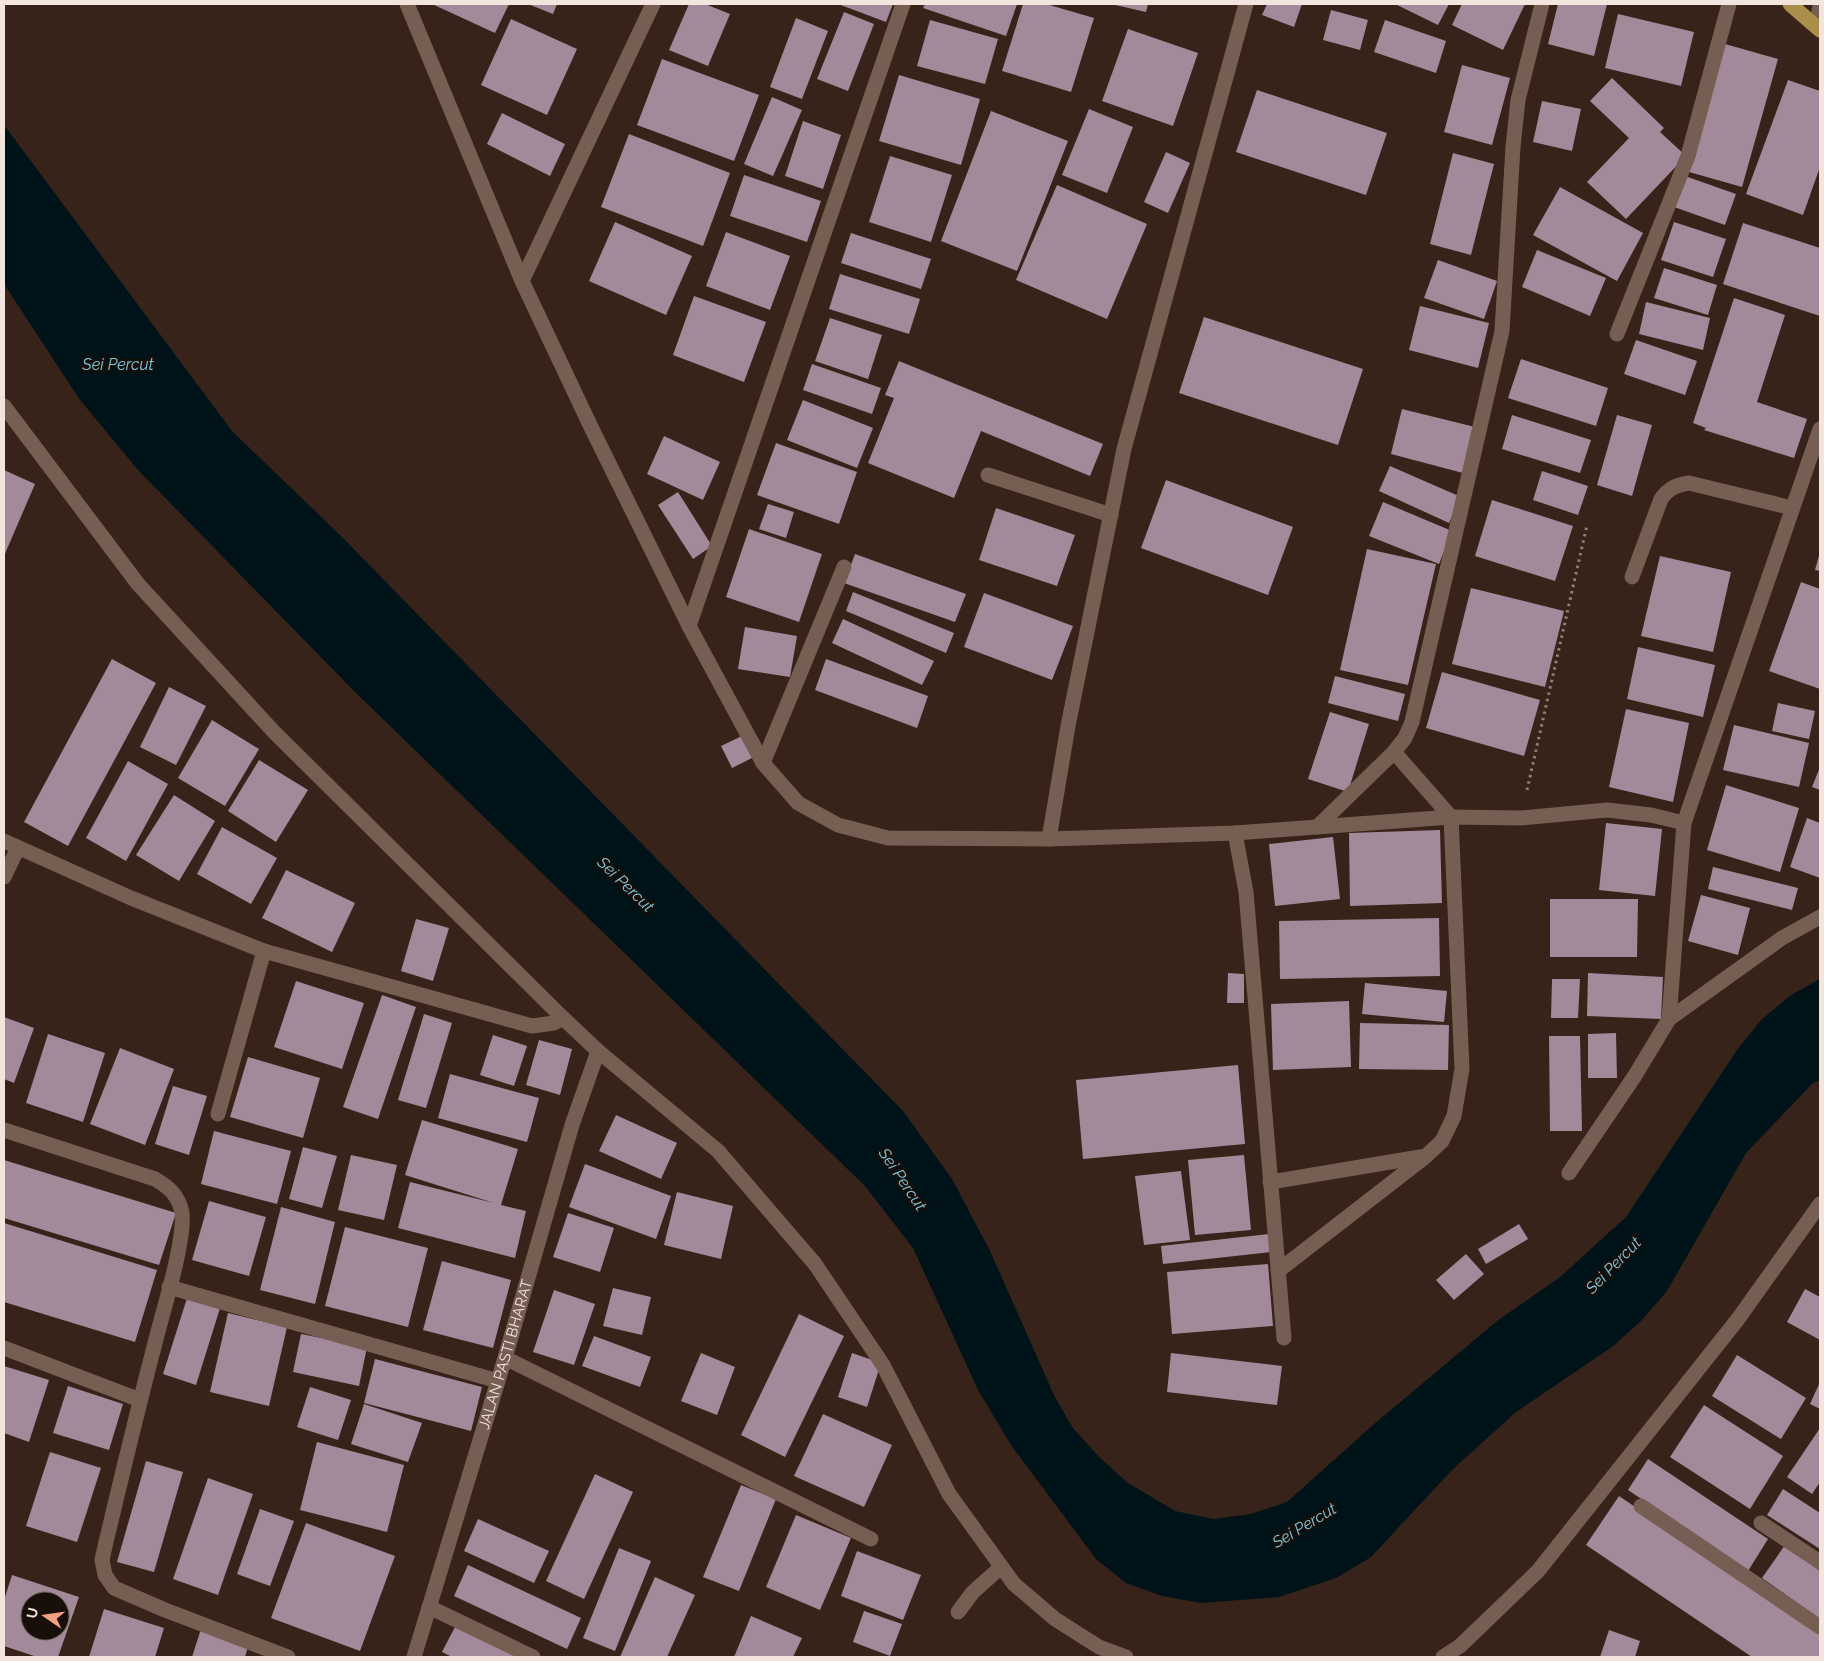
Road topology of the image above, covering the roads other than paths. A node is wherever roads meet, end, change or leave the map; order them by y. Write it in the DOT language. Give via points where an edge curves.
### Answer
graph roads {
  1 [pos="653,4"];
  2 [pos="903,4"];
  3 [pos="1246,4"];
  4 [pos="1542,4"];
  5 [pos="1729,4"];
  6 [pos="1790,4"];
  7 [pos="410,6"];
  8 [pos="1820,6"];
  9 [pos="1818,28"];
  10 [pos="522,281"];
  11 [pos="1617,334"];
  12 [pos="4,406"];
  13 [pos="1820,429"];
  14 [pos="988,475"];
  15 [pos="1792,508"];
  16 [pos="1111,515"];
  17 [pos="844,567"];
  18 [pos="1632,577"];
  19 [pos="689,626"];
  20 [pos="1394,752"];
  21 [pos="763,763"];
  22 [pos="1451,817"];
  23 [pos="1684,823"];
  24 [pos="1317,826"];
  25 [pos="1235,833"];
  26 [pos="1049,839"];
  27 [pos="4,840"];
  28 [pos="18,848"];
  29 [pos="4,877"];
  30 [pos="1820,917"];
  31 [pos="264,951"];
  32 [pos="563,1018"];
  33 [pos="1669,1019"];
  34 [pos="598,1051"];
  35 [pos="218,1114"];
  36 [pos="4,1130"];
  37 [pos="1426,1156"];
  38 [pos="1569,1173"];
  39 [pos="1270,1182"];
  40 [pos="1820,1204"];
  41 [pos="1278,1271"];
  42 [pos="169,1287"];
  43 [pos="1284,1338"];
  44 [pos="4,1348"];
  45 [pos="505,1358"];
  46 [pos="498,1382"];
  47 [pos="140,1400"];
  48 [pos="1641,1506"];
  49 [pos="1761,1523"];
  50 [pos="871,1539"];
  51 [pos="1820,1562"];
  52 [pos="1000,1568"];
  53 [pos="430,1607"];
  54 [pos="958,1612"];
  55 [pos="1820,1627"];
  56 [pos="288,1657"];
  57 [pos="414,1657"];
  58 [pos="533,1657"];
  59 [pos="1126,1657"];
  60 [pos="1443,1657"];
  1 -- 10 [label="street"];
  2 -- 19 [label="street"];
  3 -- 16 [label="street" via="1127,440"];
  4 -- 20 [label="street" via="1518,100 1502,331 1412,722"];
  5 -- 11 [label="street" via="1688,156"];
  6 -- 9 [label="main road"];
  7 -- 10 [label="street"];
  8 -- 9 [label="street"];
  10 -- 19 [label="street"];
  12 -- 32 [label="street" via="138,584 274,732"];
  13 -- 15 [label="street"];
  14 -- 16 [label="street"];
  15 -- 18 [label="street" via="1678,484 1661,499"];
  15 -- 23 [label="street"];
  16 -- 26 [label="street" via="1068,726"];
  17 -- 21 [label="street"];
  19 -- 21 [label="street"];
  20 -- 22 [label="street"];
  20 -- 24 [label="street"];
  21 -- 26 [label="street" via="798,803 838,825 879,836"];
  22 -- 23 [label="street" via="1521,818 1607,810"];
  22 -- 24 [label="street"];
  22 -- 37 [label="street" via="1462,1068 1454,1116 1442,1141"];
  23 -- 33 [label="street"];
  24 -- 25 [label="street"];
  25 -- 26 [label="street"];
  25 -- 39 [label="street" via="1246,892"];
  27 -- 28 [label="street"];
  28 -- 29 [label="street"];
  28 -- 31 [label="street"];
  30 -- 33 [label="street" via="1782,938"];
  31 -- 32 [label="street" via="532,1026 554,1024"];
  31 -- 35 [label="street"];
  32 -- 34 [label="street"];
  33 -- 38 [label="street"];
  34 -- 45 [label="street, JALAN PASTI BHARAT" via="572,1125"];
  34 -- 52 [label="street" via="718,1151 815,1264 883,1365 949,1494"];
  36 -- 42 [label="street" via="155,1178 169,1187 176,1196 182,1218"];
  37 -- 39 [label="street"];
  37 -- 41 [label="street"];
  39 -- 41 [label="street"];
  40 -- 60 [label="street" via="1738,1319 1538,1571 1460,1646"];
  41 -- 43 [label="street"];
  42 -- 46 [label="street"];
  42 -- 47 [label="street"];
  44 -- 47 [label="street"];
  45 -- 46 [label="street, JALAN PASTI BHARAT"];
  45 -- 50 [label="street"];
  46 -- 53 [label="street, JALAN PASTI BHARAT"];
  47 -- 56 [label="street" via="102,1560 104,1575 114,1588"];
  48 -- 55 [label="street"];
  49 -- 51 [label="street"];
  52 -- 54 [label="street" via="973,1592"];
  52 -- 59 [label="street" via="1055,1618 1099,1647"];
  53 -- 57 [label="street, JALAN PASTI BHARAT"];
  53 -- 58 [label="street"];
}
